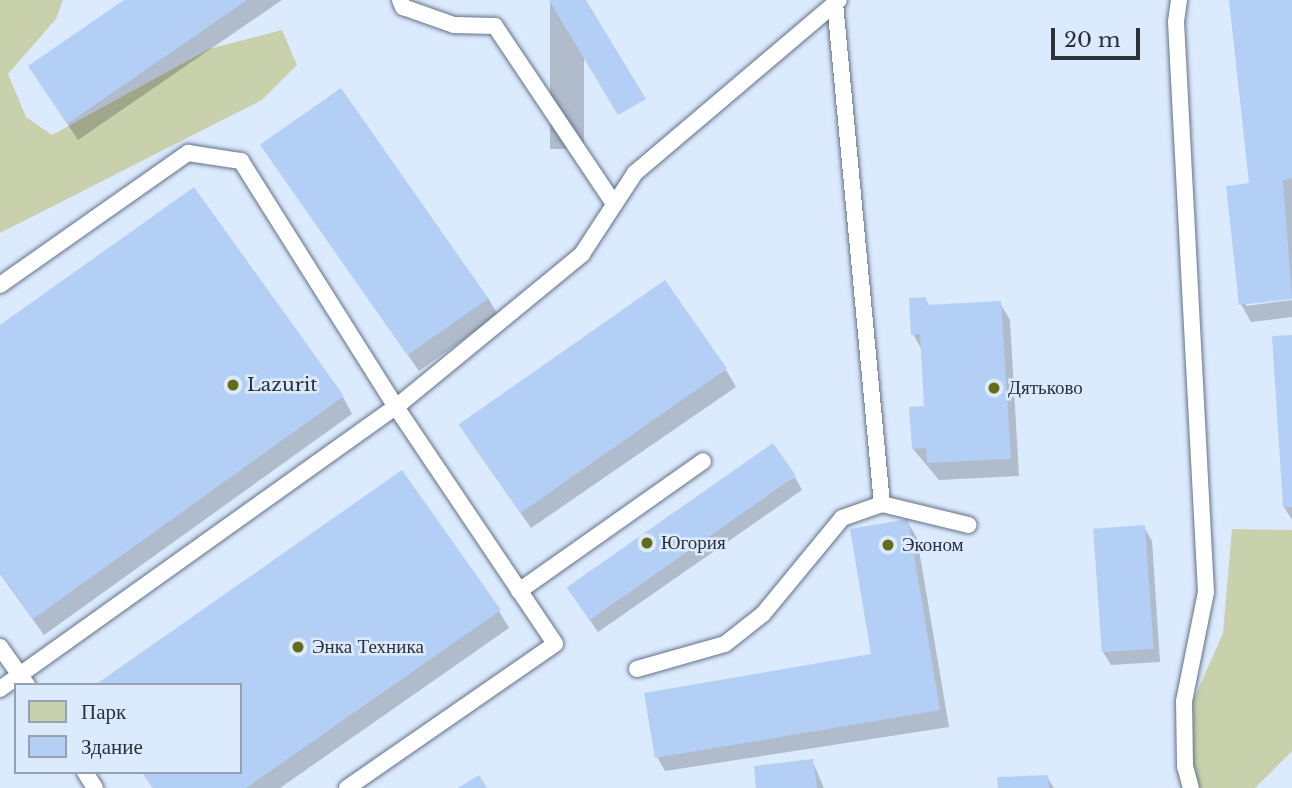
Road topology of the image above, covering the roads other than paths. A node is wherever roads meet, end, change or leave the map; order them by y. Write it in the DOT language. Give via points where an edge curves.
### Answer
graph roads {
  1 [pos="400,0"];
  2 [pos="1179,0"];
  3 [pos="837,2"];
  4 [pos="614,204"];
  5 [pos="0,285"];
  6 [pos="396,407"];
  7 [pos="703,461"];
  8 [pos="882,503"];
  9 [pos="969,525"];
  10 [pos="519,591"];
  11 [pos="0,646"];
  12 [pos="637,669"];
  13 [pos="24,680"];
  14 [pos="347,788"];
  15 [pos="1191,788"];
  1 -- 4 [label="lane" via="403,7 454,25 495,26"];
  2 -- 15 [label="lane" via="1176,22 1206,592 1184,701 1185,766"];
  3 -- 4 [label="lane" via="635,173"];
  3 -- 8 [label="lane"];
  4 -- 6 [label="lane" via="582,254"];
  5 -- 6 [label="lane" via="188,153 241,162"];
  6 -- 10 [label="lane"];
  6 -- 13 [label="lane"];
  7 -- 10 [label="lane"];
  8 -- 9 [label="lane"];
  8 -- 12 [label="lane" via="842,518 763,614 724,644"];
  10 -- 14 [label="lane" via="555,644"];
  11 -- 13 [label="lane"];
}
